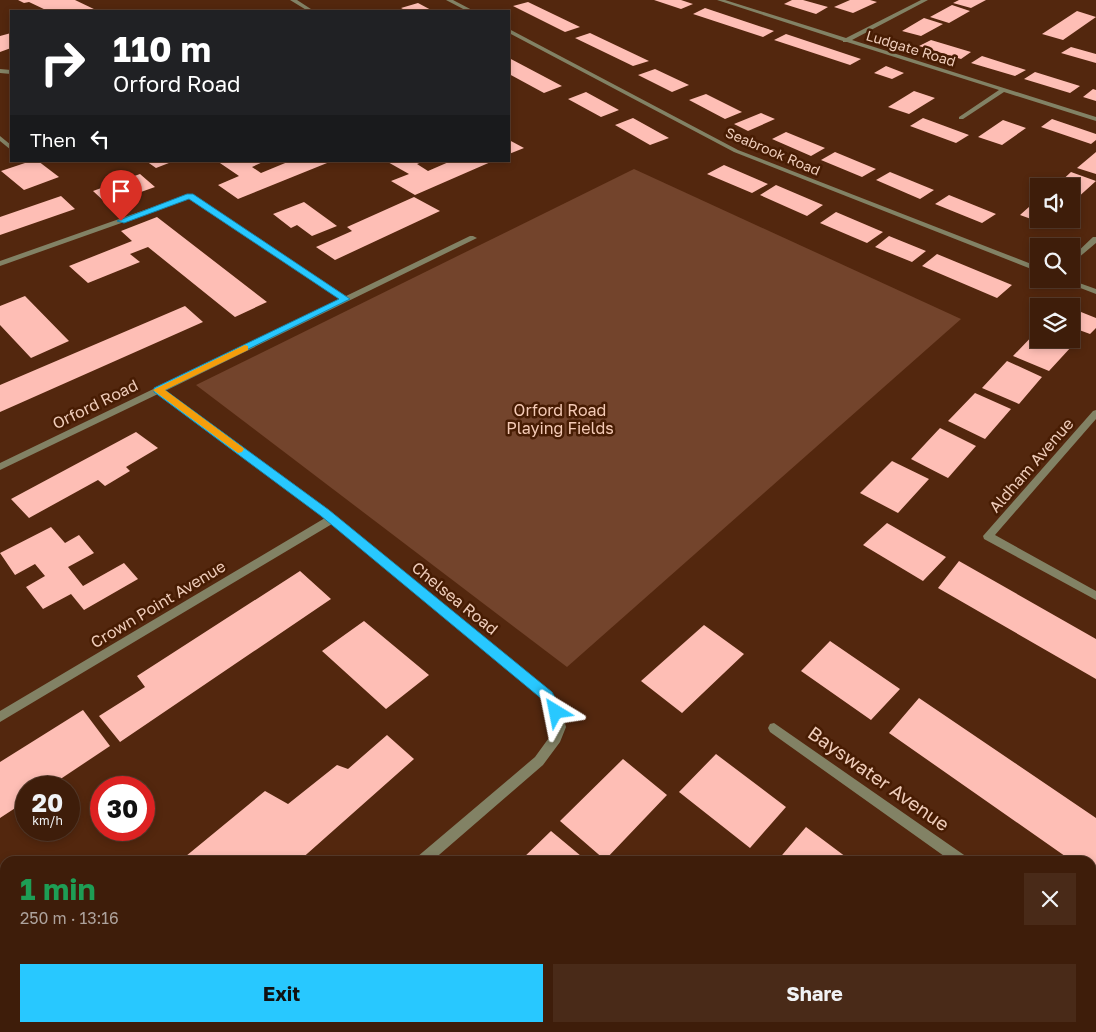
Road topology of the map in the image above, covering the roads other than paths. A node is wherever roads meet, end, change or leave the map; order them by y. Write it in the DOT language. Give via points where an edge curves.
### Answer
graph roads {
  1 [pos="293,0"];
  2 [pos="449,0"];
  3 [pos="720,0"];
  4 [pos="925,0"];
  5 [pos="309,10"];
  6 [pos="469,10"];
  7 [pos="510,32"];
  8 [pos="845,41"];
  9 [pos="1003,90"];
  10 [pos="961,118"];
  11 [pos="1096,119"];
  12 [pos="0,138"];
  13 [pos="10,147"];
  14 [pos="473,238"];
  15 [pos="1096,239"];
  16 [pos="1080,254"];
  17 [pos="0,264"];
  18 [pos="1030,266"];
  19 [pos="1080,286"];
  20 [pos="1096,292"];
  21 [pos="346,299"];
  22 [pos="158,390"];
  23 [pos="1096,413"];
  24 [pos="0,467"];
  25 [pos="332,519"];
  26 [pos="1096,596"];
  27 [pos="0,717"];
  28 [pos="774,728"];
  29 [pos="428,856"];
  30 [pos="955,856"];
  1 -- 5 [label="street"];
  2 -- 6 [label="street"];
  3 -- 8 [label="street, Ludgate Road"];
  4 -- 8 [label="street"];
  7 -- 18 [label="street, Seabrook Road" via="736,150"];
  8 -- 9 [label="street, Ludgate Road"];
  9 -- 10 [label="street"];
  9 -- 11 [label="street, Ludgate Road"];
  12 -- 13 [label="street"];
  14 -- 21 [label="street, Orford Road"];
  15 -- 16 [label="street"];
  17 -- 21 [label="street" via="190,196"];
  19 -- 20 [label="street"];
  21 -- 22 [label="street, Orford Road"];
  22 -- 24 [label="street, Orford Road"];
  22 -- 25 [label="street, Chelsea Road"];
  23 -- 26 [label="street, Aldham Avenue" via="988,536"];
  25 -- 27 [label="street, Crown Point Avenue"];
  25 -- 29 [label="street, Chelsea Road" via="548,696 556,712 560,727 539,761"];
  28 -- 30 [label="street, Bayswater Avenue"];
}
